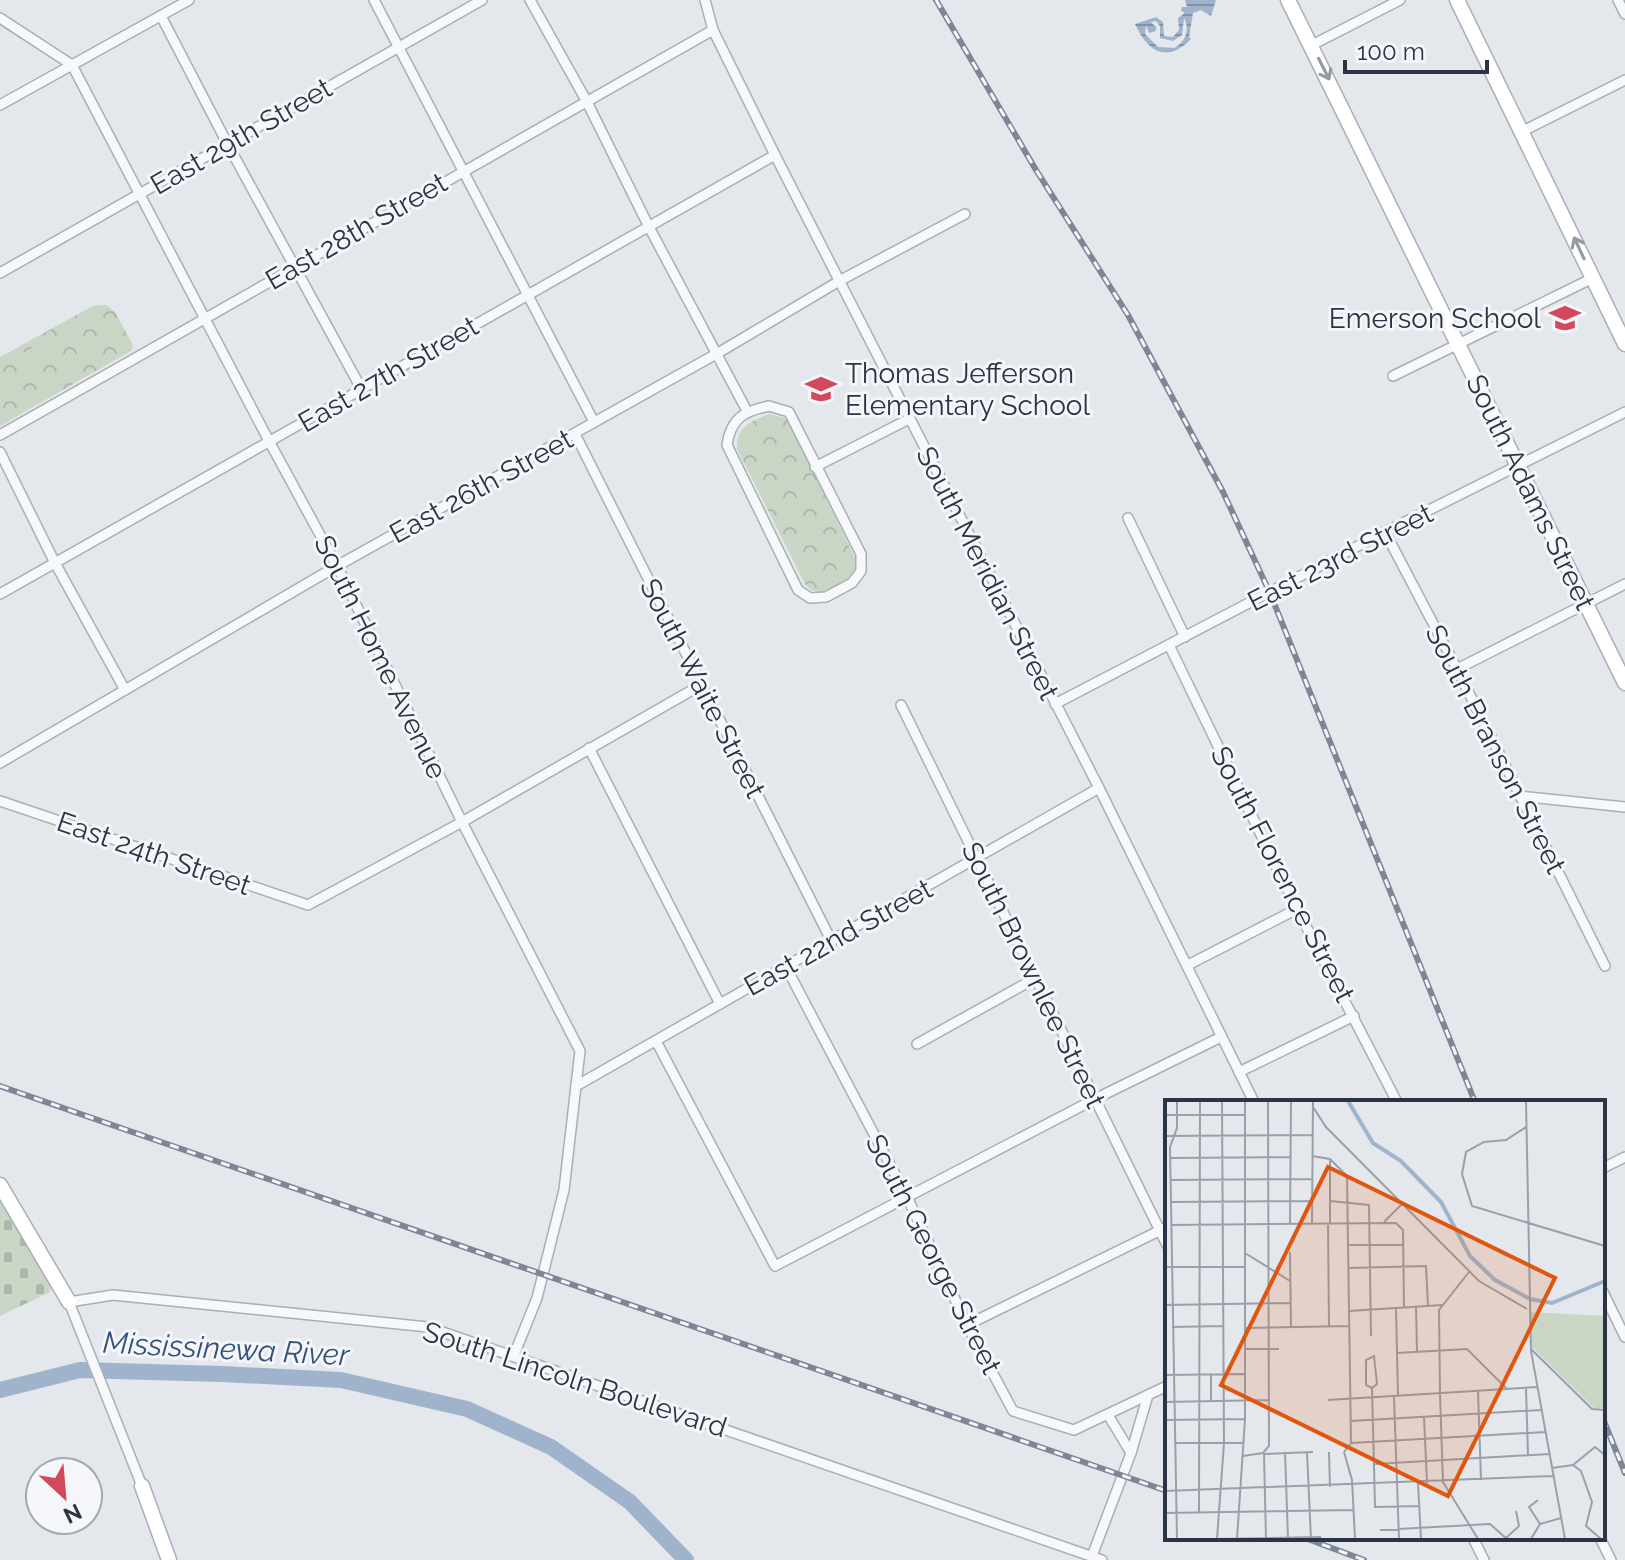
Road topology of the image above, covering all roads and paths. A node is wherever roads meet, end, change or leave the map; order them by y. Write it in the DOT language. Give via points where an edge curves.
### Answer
graph roads {
  1 [pos="189,0"];
  2 [pos="374,0"];
  3 [pos="482,0"];
  4 [pos="530,0"];
  5 [pos="705,0"];
  6 [pos="1288,0"];
  7 [pos="1400,0"];
  8 [pos="1457,0"];
  9 [pos="1618,0"];
  10 [pos="1625,14"];
  11 [pos="161,16"];
  12 [pos="0,18"];
  13 [pos="713,30"];
  14 [pos="1312,45"];
  15 [pos="398,46"];
  16 [pos="72,65"];
  17 [pos="1625,80"];
  18 [pos="587,102"];
  19 [pos="0,105"];
  20 [pos="1523,131"];
  21 [pos="227,143"];
  22 [pos="775,155"];
  23 [pos="462,171"];
  24 [pos="140,193"];
  25 [pos="965,214"];
  26 [pos="649,227"];
  27 [pos="293,267"];
  28 [pos="0,273"];
  29 [pos="1593,278"];
  30 [pos="841,280"];
  31 [pos="529,294"];
  32 [pos="205,317"];
  33 [pos="1458,344"];
  34 [pos="1625,344"];
  35 [pos="718,353"];
  36 [pos="1393,376"];
  37 [pos="362,390"];
  38 [pos="747,411"];
  39 [pos="1625,412"];
  40 [pos="909,419"];
  41 [pos="594,422"];
  42 [pos="575,434"];
  43 [pos="0,435"];
  44 [pos="269,441"];
  45 [pos="0,452"];
  46 [pos="1518,466"];
  47 [pos="815,467"];
  48 [pos="1128,518"];
  49 [pos="1385,532"];
  50 [pos="55,563"];
  51 [pos="337,566"];
  52 [pos="1625,584"];
  53 [pos="0,594"];
  54 [pos="1587,603"];
  55 [pos="1185,637"];
  56 [pos="1169,645"];
  57 [pos="1457,669"];
  58 [pos="1625,683"];
  59 [pos="701,685"];
  60 [pos="125,690"];
  61 [pos="1055,704"];
  62 [pos="901,705"];
  63 [pos="589,748"];
  64 [pos="0,763"];
  65 [pos="1099,788"];
  66 [pos="1519,796"];
  67 [pos="0,801"];
  68 [pos="1625,807"];
  69 [pos="462,822"];
  70 [pos="975,859"];
  71 [pos="1297,909"];
  72 [pos="832,942"];
  73 [pos="1188,965"];
  74 [pos="1605,966"];
  75 [pos="786,967"];
  76 [pos="1034,979"];
  77 [pos="720,1004"];
  78 [pos="1354,1016"];
  79 [pos="1221,1037"];
  80 [pos="656,1041"];
  81 [pos="917,1044"];
  82 [pos="1239,1072"];
  83 [pos="576,1086"];
  84 [pos="1095,1099"];
  85 [pos="1253,1100"];
  86 [pos="1396,1100"];
  87 [pos="1625,1157"];
  88 [pos="1605,1167"];
  89 [pos="0,1185"];
  90 [pos="907,1197"];
  91 [pos="1163,1229"];
  92 [pos="1605,1295"];
  93 [pos="69,1302"];
  94 [pos="1622,1321"];
  95 [pos="967,1325"];
  96 [pos="1625,1337"];
  97 [pos="514,1355"];
  98 [pos="1165,1387"];
  99 [pos="1148,1395"];
  100 [pos="1108,1415"];
  101 [pos="1131,1453"];
  102 [pos="142,1486"];
  103 [pos="1474,1540"];
  104 [pos="1601,1540"];
  105 [pos="1097,1558"];
  106 [pos="169,1560"];
  107 [pos="1484,1560"];
  108 [pos="1611,1560"];
  1 -- 11 [label="street"];
  2 -- 15 [label="street"];
  3 -- 15 [label="street, East 29th Street"];
  4 -- 18 [label="street"];
  5 -- 13 [label="street, South Meridian Street"];
  6 -- 14 [label="main road, South Adams Street"];
  7 -- 14 [label="street"];
  8 -- 20 [label="main road"];
  9 -- 10 [label="street"];
  11 -- 16 [label="street"];
  11 -- 21 [label="street"];
  12 -- 16 [label="street, South Home Avenue"];
  13 -- 18 [label="street, East 28th Street"];
  13 -- 22 [label="street, South Meridian Street"];
  14 -- 33 [label="main road, South Adams Street, one-way"];
  15 -- 21 [label="street, East 29th Street"];
  15 -- 23 [label="street"];
  16 -- 19 [label="street"];
  16 -- 24 [label="street, South Home Avenue"];
  17 -- 20 [label="street"];
  18 -- 23 [label="street, East 28th Street"];
  18 -- 26 [label="street"];
  29 -- 20 [label="main road, one-way"];
  21 -- 24 [label="street, East 29th Street"];
  21 -- 27 [label="street"];
  22 -- 26 [label="street, East 27th Street"];
  22 -- 30 [label="street, South Meridian Street"];
  23 -- 27 [label="street, East 28th Street"];
  23 -- 31 [label="street"];
  24 -- 28 [label="street, East 29th Street"];
  24 -- 32 [label="street, South Home Avenue"];
  25 -- 30 [label="street, East 26th Street"];
  26 -- 31 [label="street, East 27th Street"];
  26 -- 35 [label="street"];
  27 -- 32 [label="street, East 28th Street"];
  27 -- 37 [label="street"];
  29 -- 33 [label="street"];
  29 -- 34 [label="main road"];
  30 -- 35 [label="street, East 26th Street"];
  30 -- 40 [label="street, South Meridian Street"];
  31 -- 37 [label="street, East 27th Street"];
  31 -- 41 [label="street"];
  32 -- 43 [label="street, East 28th Street"];
  32 -- 44 [label="street, South Home Avenue"];
  33 -- 36 [label="street"];
  33 -- 46 [label="main road, South Adams Street"];
  35 -- 38 [label="street"];
  35 -- 41 [label="street, East 26th Street"];
  37 -- 44 [label="street, East 27th Street"];
  38 -- 47 [label="street" via="769,406 789,412"];
  38 -- 47 [label="street" via="729,428 727,445 798,590 810,598 826,597 852,583 861,571 861,554"];
  39 -- 46 [label="street, East 23rd Street"];
  40 -- 47 [label="street"];
  40 -- 61 [label="street, South Meridian Street"];
  41 -- 42 [label="street, East 26th Street"];
  42 -- 51 [label="street, East 26th Street"];
  42 -- 59 [label="street, South Waite Street"];
  44 -- 50 [label="street, East 27th Street"];
  44 -- 51 [label="street, South Home Avenue"];
  45 -- 50 [label="street"];
  46 -- 49 [label="street, East 23rd Street"];
  46 -- 54 [label="main road, South Adams Street"];
  48 -- 55 [label="street"];
  49 -- 55 [label="street, East 23rd Street"];
  49 -- 57 [label="street, South Branson Street"];
  50 -- 53 [label="street, East 27th Street"];
  50 -- 60 [label="street"];
  51 -- 60 [label="street, East 26th Street"];
  51 -- 69 [label="street, South Home Avenue"];
  52 -- 54 [label="street"];
  54 -- 57 [label="street"];
  54 -- 58 [label="main road, South Adams Street"];
  55 -- 56 [label="street, East 23rd Street"];
  56 -- 61 [label="street, East 23rd Street"];
  56 -- 71 [label="street, South Florence Street"];
  57 -- 66 [label="street, South Branson Street"];
  59 -- 63 [label="street"];
  59 -- 72 [label="street, South Waite Street"];
  60 -- 64 [label="street, East 26th Street"];
  61 -- 65 [label="street, South Meridian Street"];
  62 -- 70 [label="street, South Brownlee Street"];
  63 -- 69 [label="street"];
  63 -- 77 [label="street"];
  65 -- 70 [label="street, East 22nd Street"];
  65 -- 73 [label="street, South Meridian Street"];
  66 -- 68 [label="street"];
  66 -- 74 [label="street, South Branson Street"];
  67 -- 69 [label="street, East 24th Street" via="308,905"];
  69 -- 83 [label="street, South Home Avenue" via="580,1051"];
  70 -- 72 [label="street, East 22nd Street"];
  70 -- 76 [label="street, South Brownlee Street"];
  71 -- 73 [label="street"];
  71 -- 78 [label="street, South Florence Street"];
  72 -- 75 [label="street, East 22nd Street"];
  73 -- 79 [label="street, South Meridian Street"];
  75 -- 77 [label="street, East 22nd Street"];
  75 -- 90 [label="street, South George Street"];
  76 -- 81 [label="street"];
  76 -- 84 [label="street, South Brownlee Street"];
  77 -- 80 [label="street, East 22nd Street"];
  78 -- 82 [label="street"];
  78 -- 86 [label="street, South Florence Street"];
  79 -- 82 [label="street, South Meridian Street"];
  79 -- 84 [label="street"];
  80 -- 83 [label="street, East 22nd Street"];
  80 -- 90 [label="street" via="775,1266"];
  82 -- 85 [label="street, South Meridian Street"];
  83 -- 97 [label="street, South Home Avenue" via="564,1190 537,1298"];
  84 -- 90 [label="street"];
  84 -- 91 [label="street, South Brownlee Street"];
  87 -- 88 [label="street"];
  89 -- 93 [label="main road"];
  90 -- 95 [label="street, South George Street"];
  91 -- 95 [label="street"];
  92 -- 94 [label="street"];
  93 -- 97 [label="street, South Lincoln Boulevard" via="113,1295 389,1321 428,1327"];
  93 -- 102 [label="street"];
  94 -- 96 [label="street"];
  95 -- 100 [label="street, South George Street" via="1013,1411 1074,1430"];
  97 -- 105 [label="street, South Lincoln Boulevard"];
  98 -- 99 [label="street, South George Street"];
  99 -- 100 [label="street, South George Street"];
  99 -- 101 [label="street"];
  100 -- 101 [label="street"];
  101 -- 105 [label="street"];
  102 -- 106 [label="main road"];
  103 -- 107 [label="street"];
  104 -- 108 [label="street"];
}
